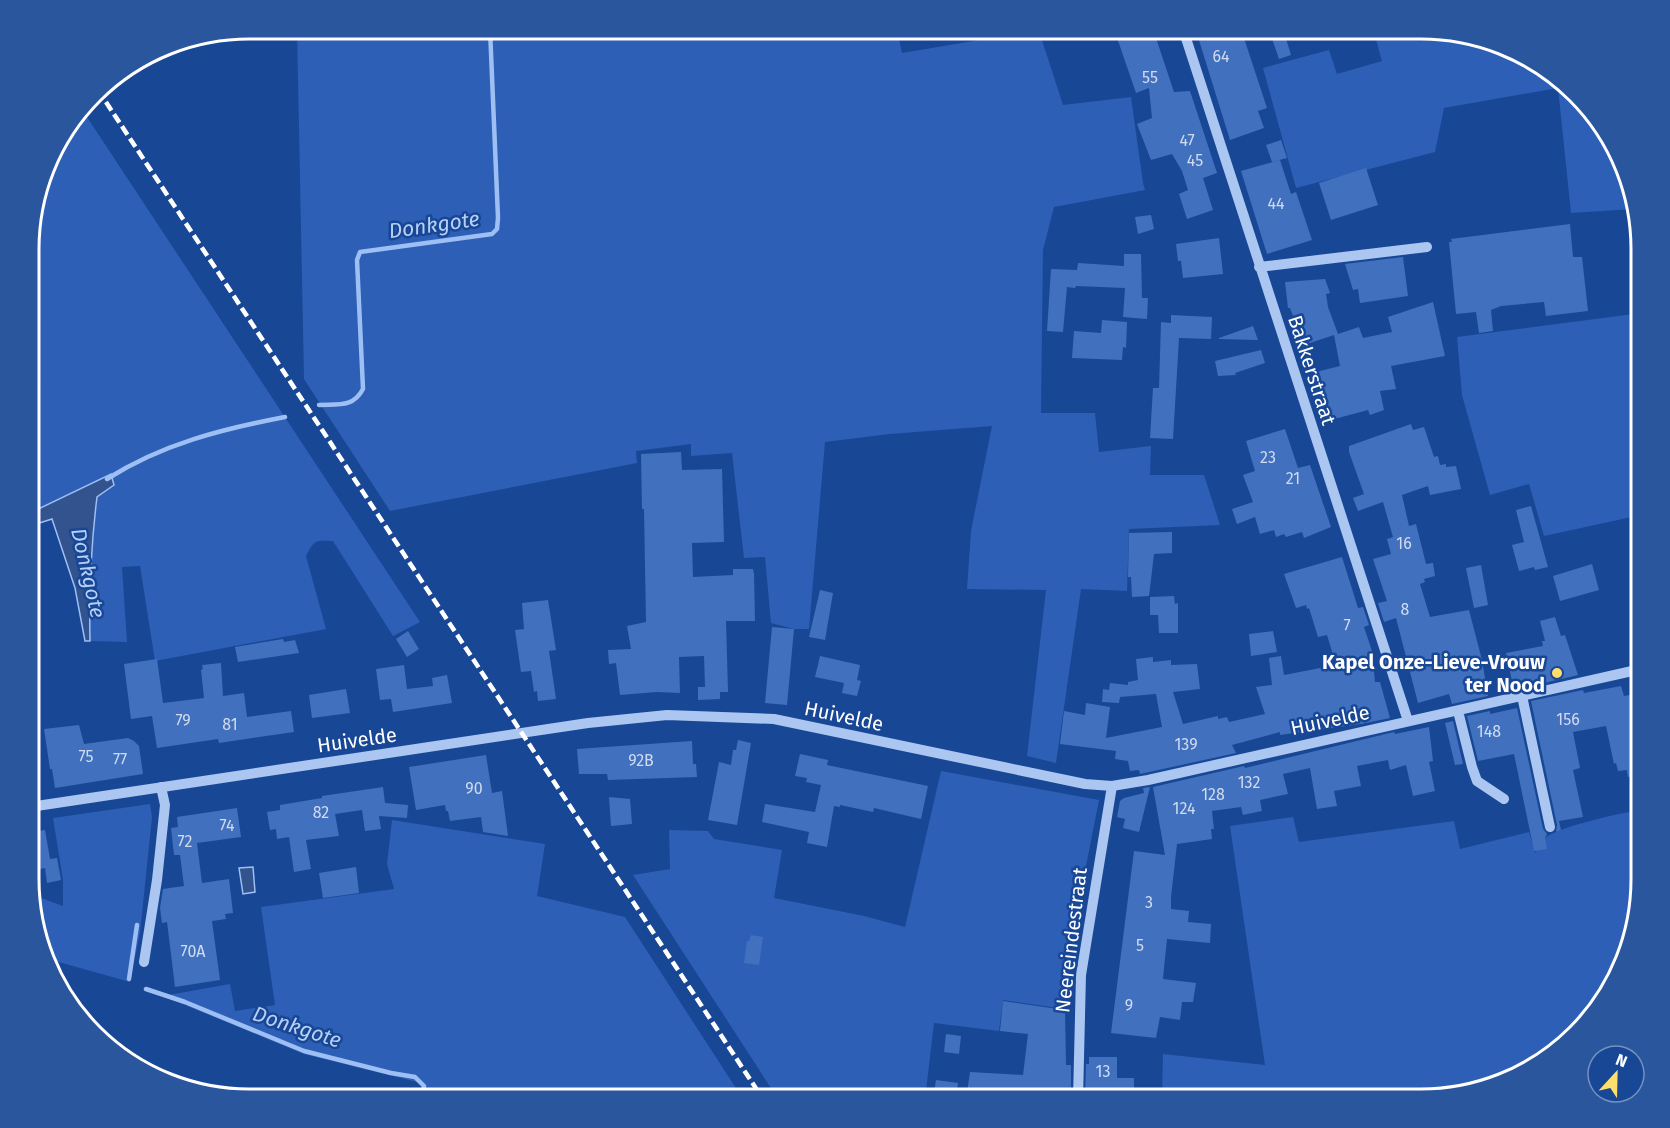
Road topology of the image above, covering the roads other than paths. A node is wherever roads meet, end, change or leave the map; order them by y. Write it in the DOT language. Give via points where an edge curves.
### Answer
graph roads {
  1 [pos="1186,39"];
  2 [pos="1427,247"];
  3 [pos="1259,267"];
  4 [pos="1631,671"];
  5 [pos="1522,696"];
  6 [pos="1458,711"];
  7 [pos="1408,721"];
  8 [pos="1112,786"];
  9 [pos="161,787"];
  10 [pos="1504,799"];
  11 [pos="39,806"];
  12 [pos="1550,827"];
  13 [pos="144,962"];
  14 [pos="1078,1089"];
  1 -- 3 [label="street, Bakkerstraat"];
  2 -- 3 [label="street"];
  3 -- 7 [label="street, Bakkerstraat"];
  4 -- 5 [label="street, Huivelde"];
  5 -- 6 [label="street, Huivelde"];
  5 -- 12 [label="street"];
  6 -- 7 [label="street, Huivelde"];
  6 -- 10 [label="street" via="1478,781"];
  7 -- 8 [label="street, Huivelde"];
  8 -- 9 [label="street, Huivelde" via="1085,784 774,719 667,715 588,723"];
  8 -- 14 [label="street, Neereindestraat" via="1081,975"];
  9 -- 11 [label="street, Huivelde"];
  9 -- 13 [label="street" via="165,805 160,858"];
}
